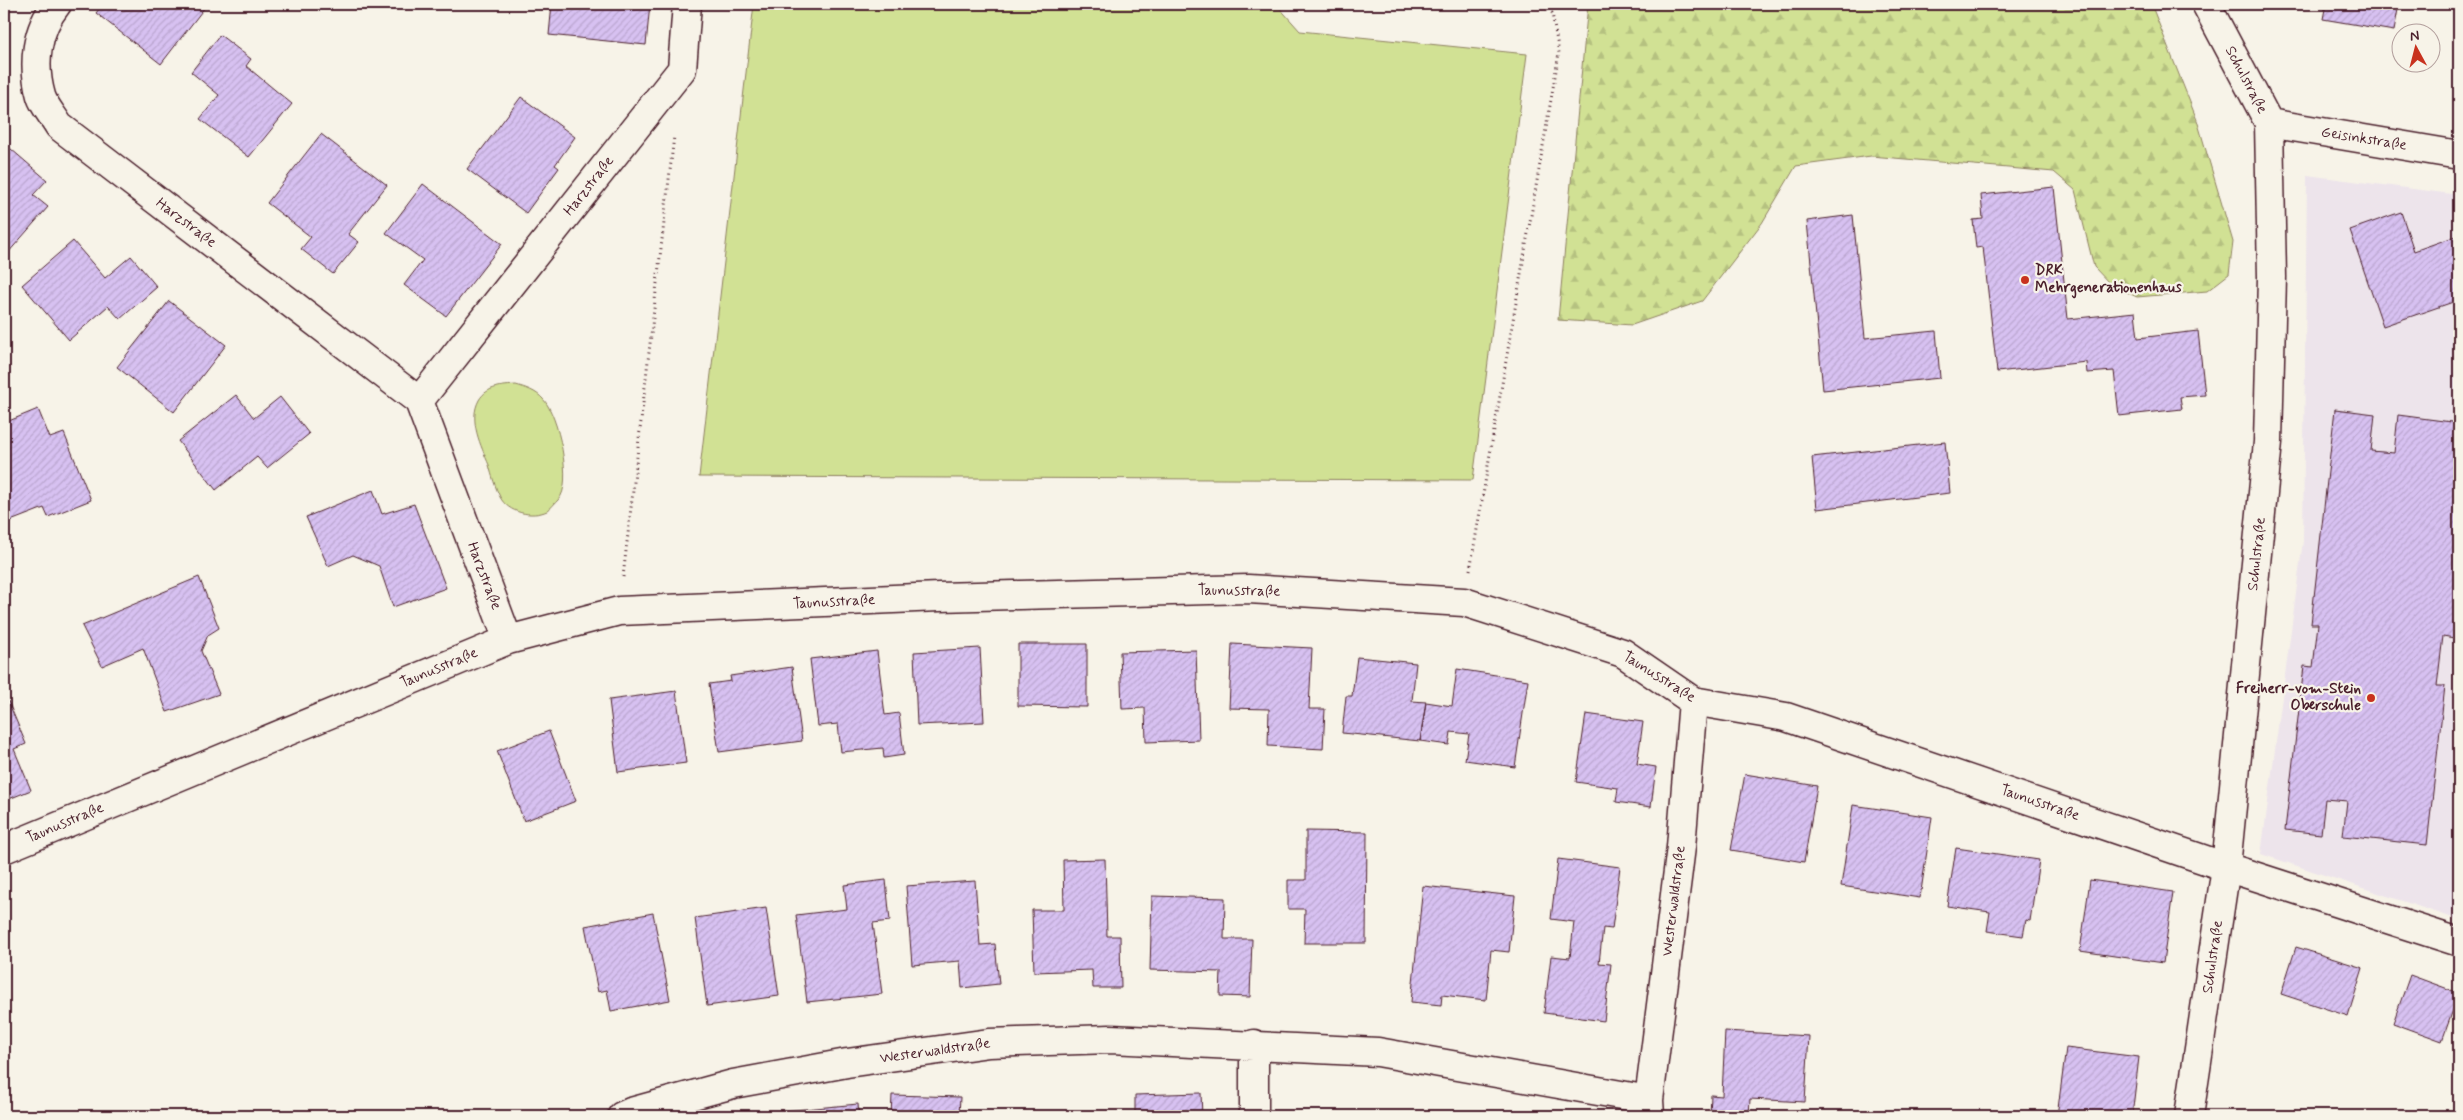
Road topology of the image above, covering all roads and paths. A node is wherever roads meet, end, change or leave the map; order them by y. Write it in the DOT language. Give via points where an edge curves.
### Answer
graph roads {
  1 [pos="56,4"];
  2 [pos="687,4"];
  3 [pos="1534,4"];
  4 [pos="2206,4"];
  5 [pos="2268,123"];
  6 [pos="675,128"];
  7 [pos="2459,155"];
  8 [pos="419,401"];
  9 [pos="1464,602"];
  10 [pos="619,611"];
  11 [pos="508,640"];
  12 [pos="1693,701"];
  13 [pos="4,848"];
  14 [pos="2226,867"];
  15 [pos="2459,942"];
  16 [pos="1254,1044"];
  17 [pos="1650,1108"];
  18 [pos="622,1116"];
  19 [pos="1254,1116"];
  20 [pos="2189,1116"];
  1 -- 8 [label="street, Harzstraße" via="46,17 36,54 42,97 59,126"];
  2 -- 8 [label="street, Harzstraße" via="682,69"];
  3 -- 9 [label="path" via="1552,13 1559,53"];
  4 -- 5 [label="street, Schulstraße"];
  5 -- 7 [label="street, Geisinkstraße"];
  5 -- 14 [label="street, Schulstraße" via="2272,277 2268,442"];
  6 -- 10 [label="path"];
  8 -- 11 [label="street, Harzstraße"];
  9 -- 10 [label="street, Taunusstraße" via="1248,590 939,597"];
  9 -- 12 [label="street, Taunusstraße" via="1623,653"];
  10 -- 11 [label="street, Taunusstraße"];
  11 -- 13 [label="street, Taunusstraße"];
  12 -- 14 [label="street, Taunusstraße" via="1786,717"];
  12 -- 17 [label="street, Westerwaldstraße" via="1681,847"];
  14 -- 15 [label="street, Taunusstraße"];
  14 -- 20 [label="street, Schulstraße"];
  16 -- 17 [label="street, Westerwaldstraße" via="1378,1052"];
  16 -- 18 [label="street, Westerwaldstraße" via="1111,1039 989,1043 846,1063 733,1084"];
  16 -- 19 [label="street"];
}
